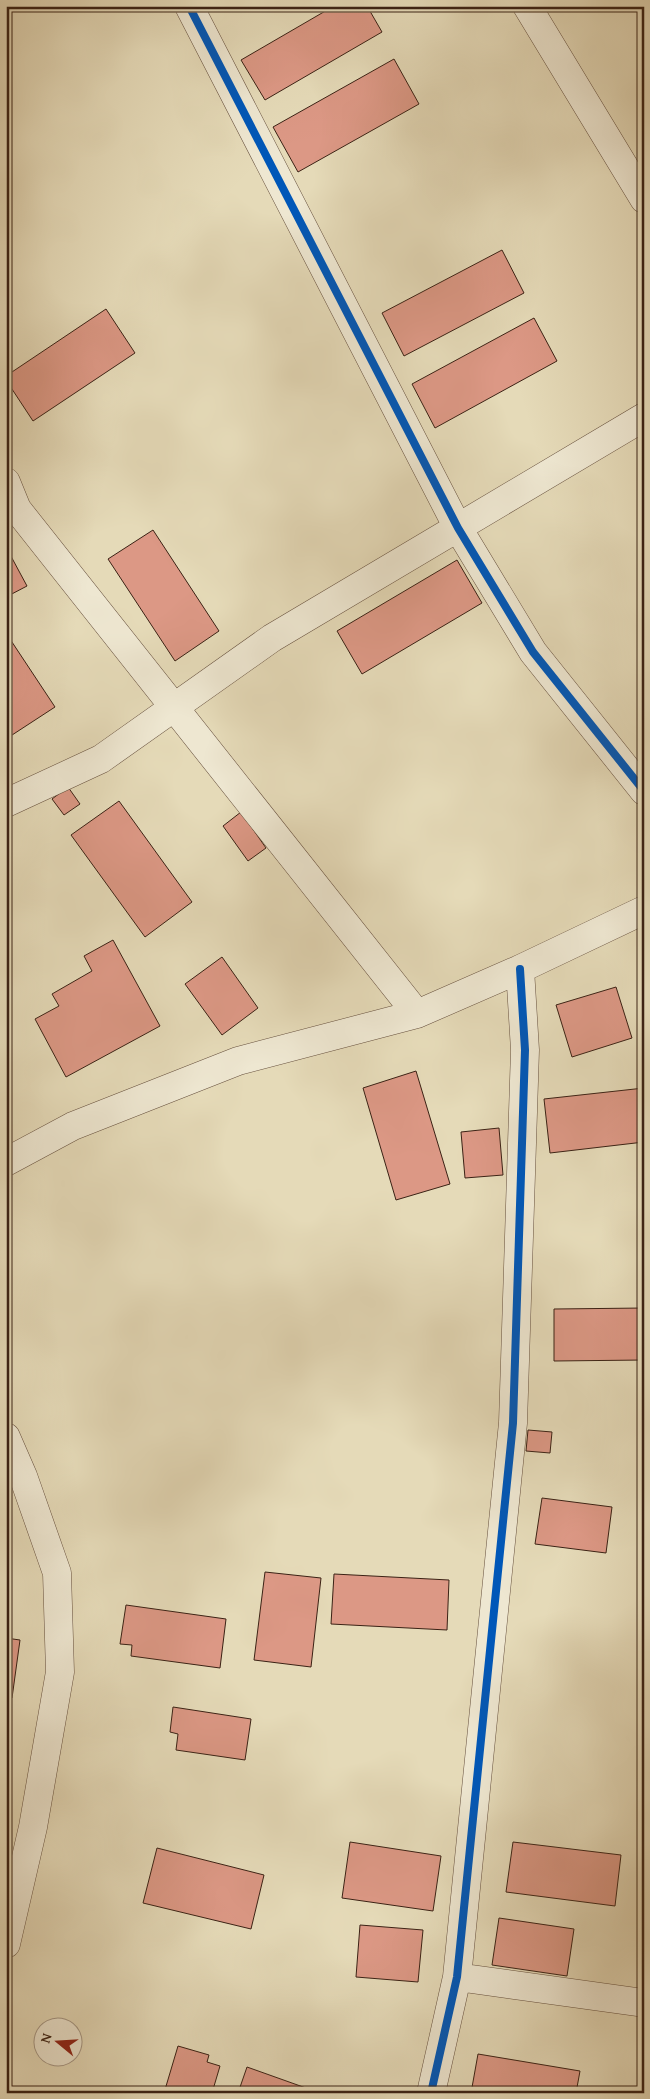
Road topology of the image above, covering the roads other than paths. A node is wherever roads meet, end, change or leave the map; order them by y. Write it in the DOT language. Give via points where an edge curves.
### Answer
graph roads {
  1 [pos="189,6"];
  2 [pos="527,6"];
  3 [pos="644,199"];
  4 [pos="644,417"];
  5 [pos="6,482"];
  6 [pos="458,528"];
  7 [pos="173,708"];
  8 [pos="644,791"];
  9 [pos="6,803"];
  10 [pos="644,910"];
  11 [pos="520,969"];
  12 [pos="417,1014"];
  13 [pos="6,1162"];
  14 [pos="6,1437"];
  15 [pos="6,1944"];
  16 [pos="457,1977"];
  17 [pos="644,2004"];
  18 [pos="431,2093"];
  1 -- 6 [label="street"];
  2 -- 3 [label="street"];
  4 -- 6 [label="street"];
  5 -- 7 [label="street" via="17,510"];
  6 -- 7 [label="street" via="272,638"];
  6 -- 8 [label="street" via="533,652"];
  7 -- 9 [label="street" via="100,759"];
  7 -- 12 [label="street"];
  10 -- 11 [label="street"];
  11 -- 12 [label="street"];
  11 -- 16 [label="street" via="525,1050 513,1423"];
  12 -- 13 [label="street" via="238,1061 73,1126"];
  14 -- 15 [label="street" via="57,1573 60,1672 33,1827"];
  16 -- 17 [label="street"];
  16 -- 18 [label="street"];
}
